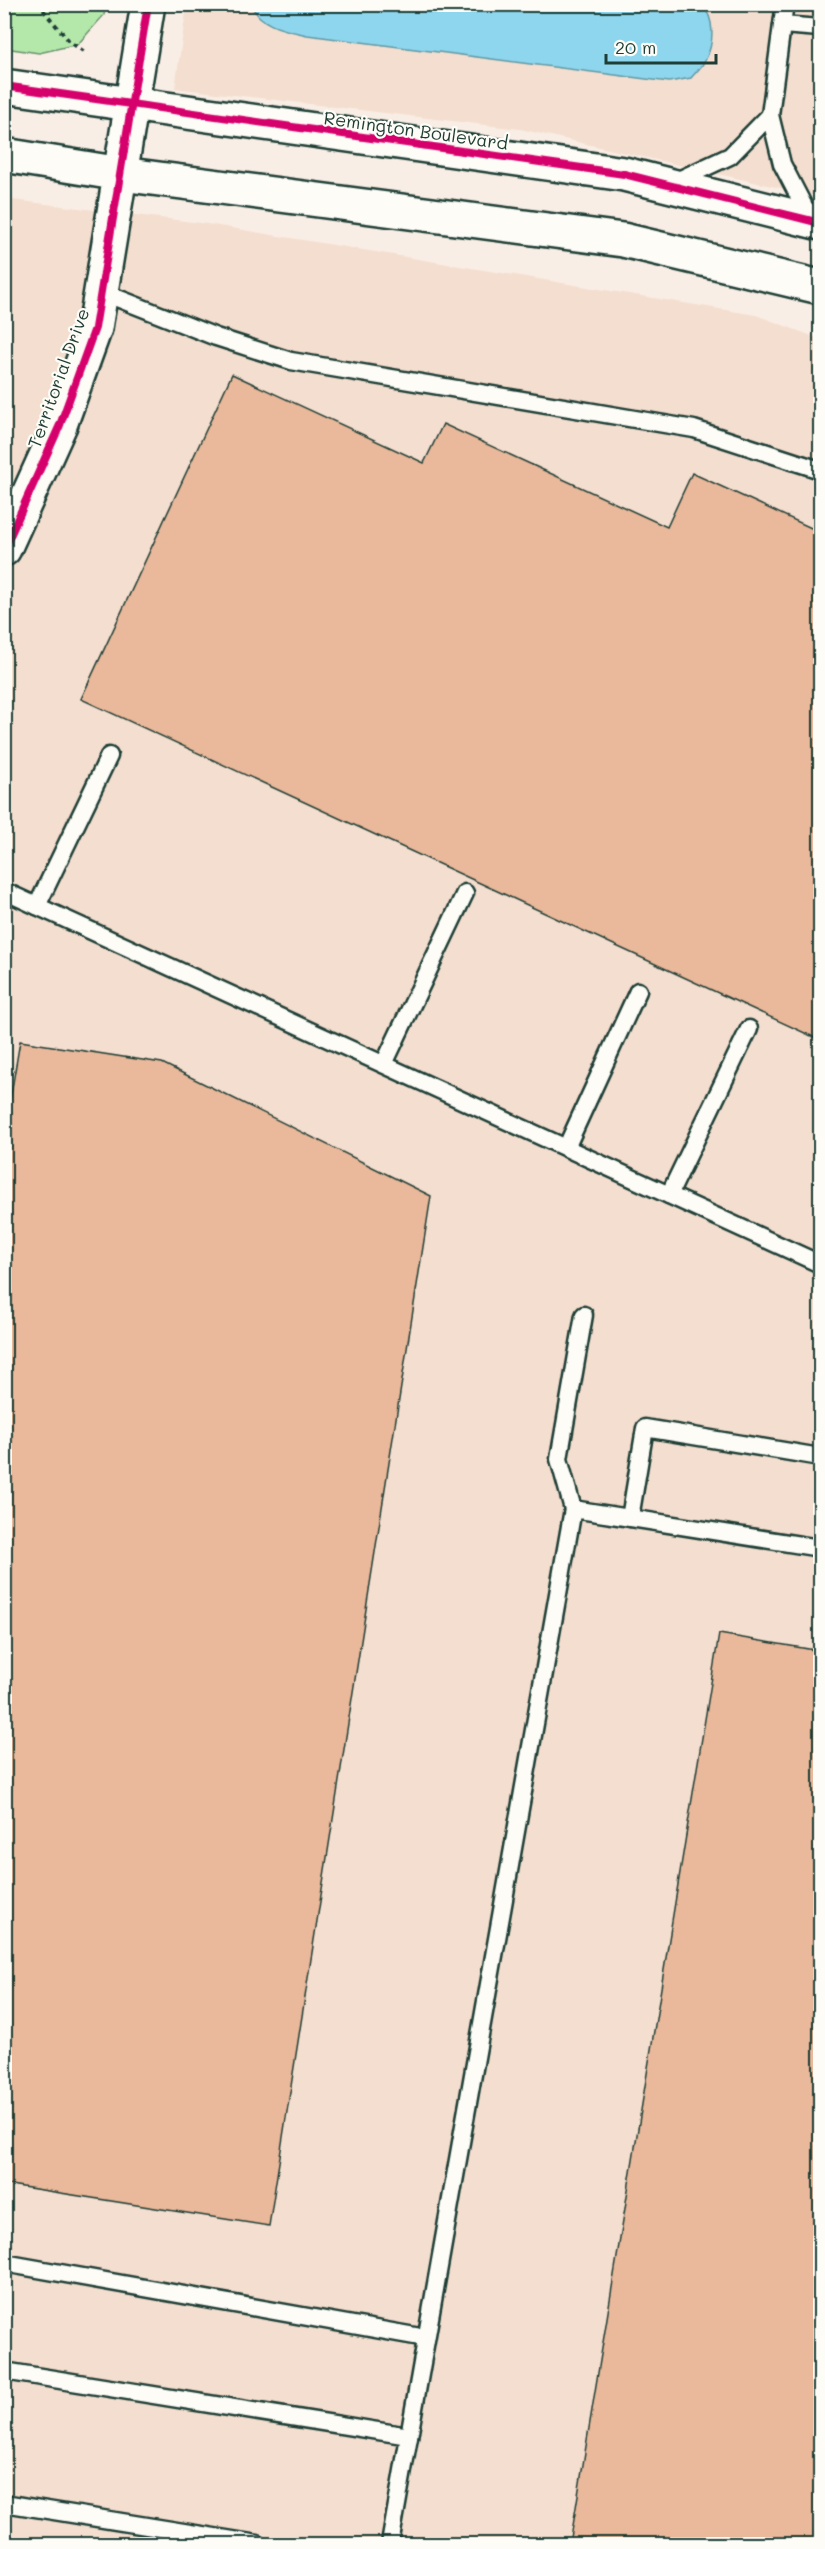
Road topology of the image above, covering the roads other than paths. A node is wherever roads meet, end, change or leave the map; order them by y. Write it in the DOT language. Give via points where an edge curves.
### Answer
graph roads {
  1 [pos="148,4"];
  2 [pos="783,4"];
  3 [pos="782,24"];
  4 [pos="820,28"];
  5 [pos="4,86"];
  6 [pos="133,105"];
  7 [pos="770,115"];
  8 [pos="4,155"];
  9 [pos="121,174"];
  10 [pos="667,185"];
  11 [pos="816,222"];
  12 [pos="820,287"];
  13 [pos="102,292"];
  14 [pos="820,470"];
  15 [pos="4,549"];
  16 [pos="109,756"];
  17 [pos="4,891"];
  18 [pos="465,893"];
  19 [pos="37,906"];
  20 [pos="638,991"];
  21 [pos="749,1029"];
  22 [pos="384,1064"];
  23 [pos="566,1148"];
  24 [pos="669,1195"];
  25 [pos="820,1264"];
  26 [pos="584,1315"];
  27 [pos="820,1457"];
  28 [pos="573,1509"];
  29 [pos="630,1518"];
  30 [pos="820,1548"];
  31 [pos="4,2263"];
  32 [pos="426,2338"];
  33 [pos="4,2371"];
  34 [pos="409,2436"];
  35 [pos="4,2503"];
  36 [pos="258,2544"];
  37 [pos="390,2544"];
  1 -- 6 [label="street, Territorial Drive"];
  2 -- 3 [label="lane"];
  3 -- 4 [label="lane"];
  3 -- 7 [label="lane"];
  5 -- 6 [label="street, Remington Boulevard"];
  6 -- 9 [label="street, Territorial Drive"];
  6 -- 10 [label="street, Remington Boulevard" via="624,174"];
  7 -- 10 [label="lane" via="730,156"];
  7 -- 11 [label="lane" via="782,164"];
  8 -- 9 [label="street"];
  9 -- 12 [label="street" via="623,240"];
  9 -- 13 [label="street, Territorial Drive"];
  10 -- 11 [label="street, Remington Boulevard"];
  13 -- 14 [label="lane" via="216,338 291,361 694,429"];
  13 -- 15 [label="street, Territorial Drive" via="95,328 60,425"];
  16 -- 19 [label="lane"];
  17 -- 19 [label="lane"];
  18 -- 22 [label="lane"];
  19 -- 22 [label="lane"];
  20 -- 23 [label="lane"];
  21 -- 24 [label="lane"];
  22 -- 23 [label="lane"];
  23 -- 24 [label="lane"];
  24 -- 25 [label="lane"];
  26 -- 28 [label="lane" via="559,1459"];
  27 -- 29 [label="lane" via="645,1428"];
  28 -- 29 [label="lane"];
  28 -- 32 [label="lane"];
  29 -- 30 [label="lane"];
  31 -- 32 [label="lane"];
  32 -- 34 [label="lane"];
  33 -- 34 [label="lane"];
  34 -- 37 [label="lane"];
  35 -- 36 [label="lane"];
}
